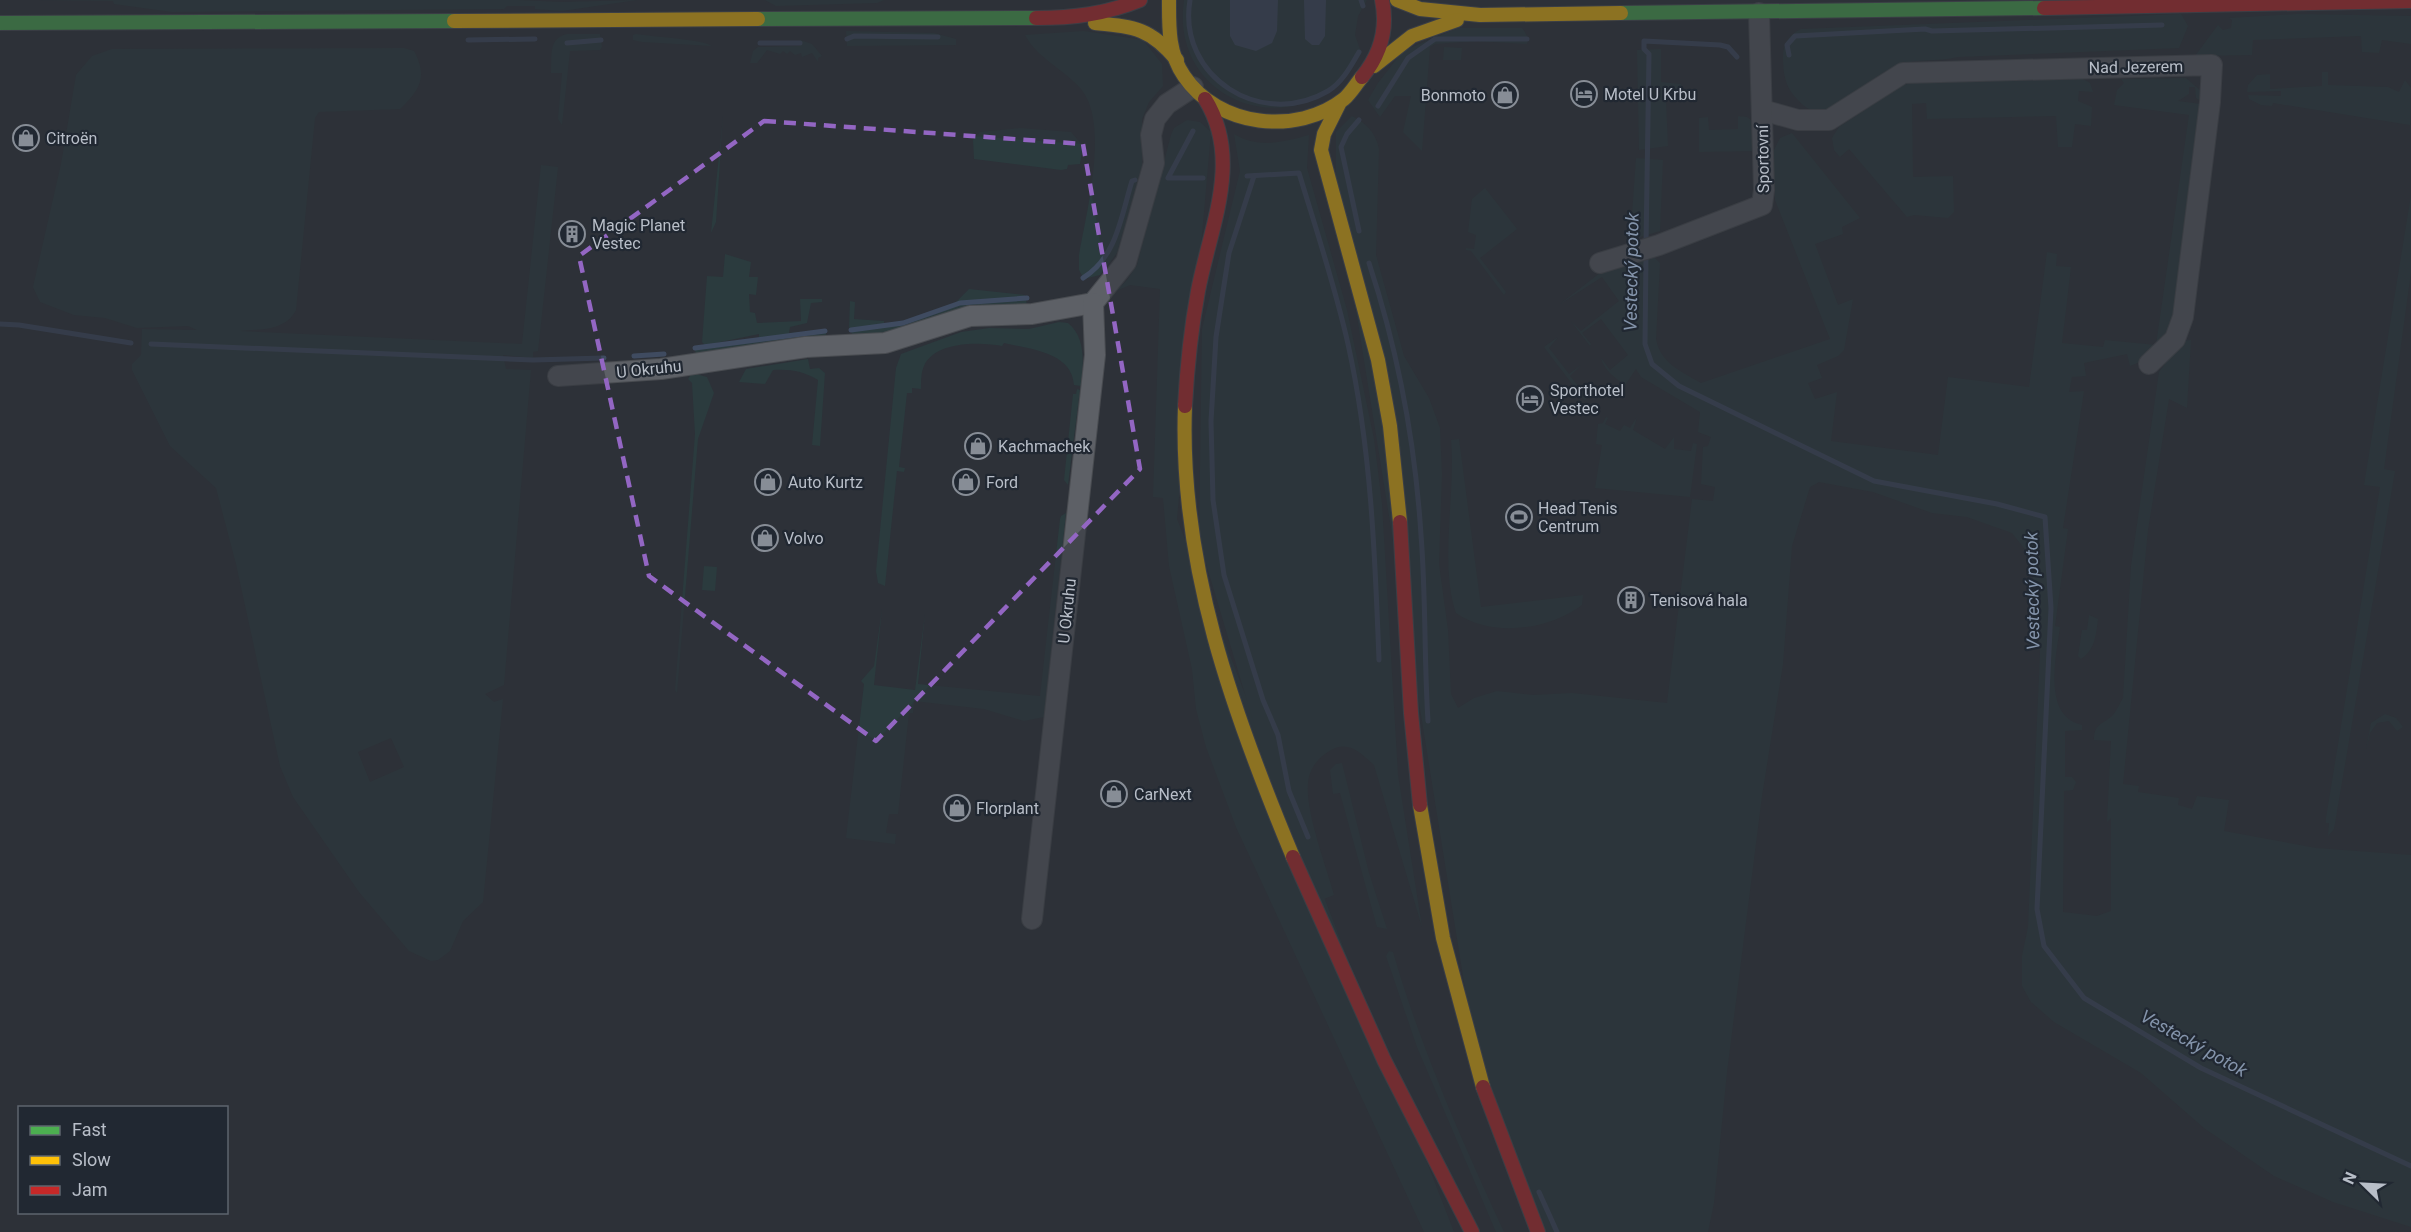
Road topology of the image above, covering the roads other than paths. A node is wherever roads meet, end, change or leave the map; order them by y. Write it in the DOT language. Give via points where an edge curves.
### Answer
graph roads {
  1 [pos="1140,0"];
  2 [pos="1169,0"];
  3 [pos="1382,0"];
  4 [pos="1397,0"];
  5 [pos="2411,2"];
  6 [pos="1759,14"];
  7 [pos="1480,15"];
  8 [pos="1073,18"];
  9 [pos="0,24"];
  10 [pos="1178,61"];
  11 [pos="1368,72"];
  12 [pos="1199,93"];
  13 [pos="1339,104"];
  14 [pos="1762,110"];
  15 [pos="1600,263"];
  16 [pos="1093,303"];
  17 [pos="2149,364"];
  18 [pos="558,376"];
  19 [pos="1032,919"];
  20 [pos="1472,1232"];
  21 [pos="1538,1232"];
  1 -- 8 [label="main road" via="1114,11"];
  2 -- 10 [label="main road" via="1169,31"];
  3 -- 11 [label="main road" via="1382,41"];
  4 -- 7 [label="main road" via="1420,9"];
  5 -- 6 [label="main road"];
  6 -- 7 [label="main road"];
  6 -- 14 [label="street, Sportovní"];
  7 -- 11 [label="main road" via="1418,31"];
  8 -- 9 [label="main road"];
  8 -- 10 [label="main road" via="1141,28 1156,37"];
  10 -- 12 [label="main road"];
  11 -- 13 [label="main road"];
  12 -- 13 [label="main road" via="1236,117 1271,124 1314,117"];
  12 -- 16 [label="street" via="1167,104 1155,119 1151,135 1154,163 1126,262"];
  12 -- 20 [label="main road" via="1220,127 1224,154 1194,317 1185,398 1186,491 1203,604 1236,715 1315,908 1397,1088"];
  13 -- 21 [label="main road" via="1324,134 1321,150 1368,320 1390,421 1402,534 1414,752 1432,884 1467,1040"];
  14 -- 15 [label="street, Sportovní" via="1762,205"];
  14 -- 17 [label="street, Nad Jezerem" via="1798,120 1829,120 1903,73 2212,65 2183,317 2175,339"];
  16 -- 18 [label="street, U Okruhu" via="1032,314 970,316 885,343 806,347 661,369"];
  16 -- 19 [label="street, U Okruhu" via="1094,366"];
}
